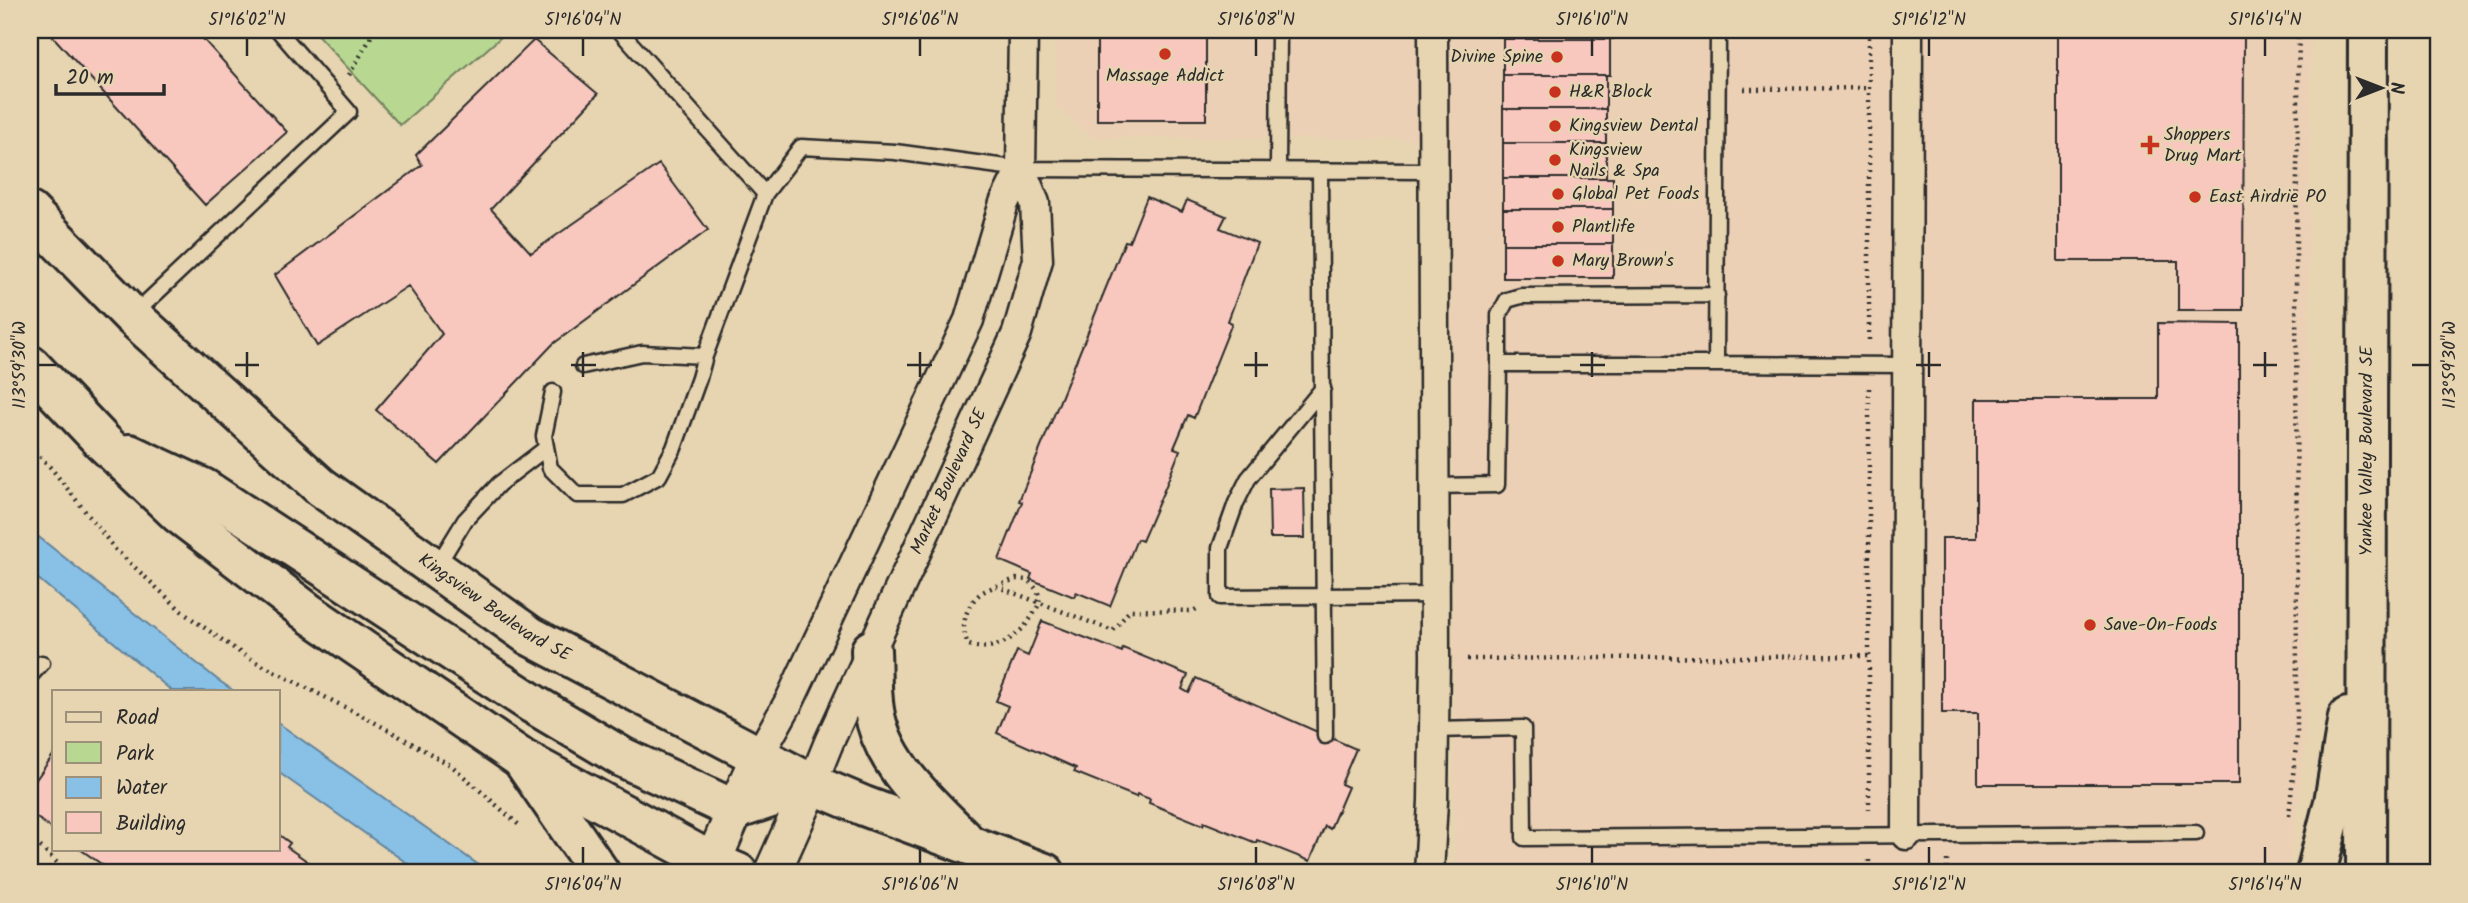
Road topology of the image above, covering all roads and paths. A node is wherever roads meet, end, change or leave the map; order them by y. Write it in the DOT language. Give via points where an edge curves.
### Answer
graph roads {
  1 [pos="278,30"];
  2 [pos="372,30"];
  3 [pos="619,30"];
  4 [pos="1023,30"];
  5 [pos="1279,30"];
  6 [pos="1433,30"];
  7 [pos="1718,30"];
  8 [pos="1869,30"];
  9 [pos="1908,30"];
  10 [pos="2299,30"];
  11 [pos="2368,30"];
  12 [pos="1869,88"];
  13 [pos="1717,90"];
  14 [pos="333,94"];
  15 [pos="1021,169"];
  16 [pos="1279,170"];
  17 [pos="1320,171"];
  18 [pos="1433,172"];
  19 [pos="765,194"];
  20 [pos="30,212"];
  21 [pos="1717,295"];
  22 [pos="132,316"];
  23 [pos="705,356"];
  24 [pos="1499,364"];
  25 [pos="1716,364"];
  26 [pos="30,365"];
  27 [pos="1869,365"];
  28 [pos="1907,365"];
  29 [pos="583,366"];
  30 [pos="1323,388"];
  31 [pos="553,392"];
  32 [pos="103,442"];
  33 [pos="30,446"];
  34 [pos="546,448"];
  35 [pos="1433,486"];
  36 [pos="435,569"];
  37 [pos="996,586"];
  38 [pos="2367,591"];
  39 [pos="1435,595"];
  40 [pos="1325,596"];
  41 [pos="1220,597"];
  42 [pos="1040,602"];
  43 [pos="871,650"];
  44 [pos="1869,656"];
  45 [pos="1906,656"];
  46 [pos="1435,659"];
  47 [pos="42,663"];
  48 [pos="30,676"];
  49 [pos="1434,730"];
  50 [pos="1325,736"];
  51 [pos="758,757"];
  52 [pos="522,759"];
  53 [pos="812,784"];
  54 [pos="735,810"];
  55 [pos="2288,820"];
  56 [pos="528,833"];
  57 [pos="2196,834"];
  58 [pos="1869,835"];
  59 [pos="1906,835"];
  60 [pos="30,837"];
  61 [pos="972,846"];
  62 [pos="719,869"];
  63 [pos="68,873"];
  64 [pos="600,873"];
  65 [pos="772,873"];
  66 [pos="1045,873"];
  67 [pos="1429,873"];
  68 [pos="1869,873"];
  69 [pos="2316,873"];
  70 [pos="2366,873"];
  1 -- 14 [label="lane"];
  2 -- 14 [label="path" via="357,64"];
  3 -- 19 [label="lane"];
  4 -- 15 [label="street, Market Boulevard SE"];
  5 -- 16 [label="lane"];
  6 -- 18 [label="street"];
  7 -- 13 [label="lane"];
  8 -- 12 [label="path"];
  9 -- 28 [label="street"];
  10 -- 55 [label="path" via="2297,735"];
  11 -- 38 [label="main road, Yankee Valley Boulevard SE"];
  12 -- 13 [label="path"];
  12 -- 27 [label="path"];
  13 -- 21 [label="lane"];
  14 -- 22 [label="lane" via="349,112"];
  15 -- 16 [label="lane"];
  15 -- 19 [label="lane" via="895,152 801,147"];
  15 -- 43 [label="street, Market Boulevard SE" via="1035,203 1038,248 1027,301 1017,333"];
  15 -- 51 [label="street, Market Boulevard SE" via="1004,203 968,320 790,700"];
  16 -- 17 [label="lane"];
  17 -- 18 [label="lane"];
  17 -- 30 [label="lane"];
  18 -- 35 [label="street"];
  19 -- 23 [label="lane"];
  20 -- 22 [label="main road, Kingsview Boulevard SE"];
  21 -- 24 [label="lane" via="1521,296 1507,300 1499,315"];
  21 -- 25 [label="lane"];
  22 -- 36 [label="main road, Kingsview Boulevard SE" via="321,487"];
  23 -- 29 [label="lane" via="642,353"];
  23 -- 34 [label="lane" via="674,448 659,476 623,495 577,495 550,468"];
  24 -- 25 [label="lane"];
  24 -- 35 [label="lane" via="1497,485"];
  25 -- 27 [label="lane"];
  26 -- 32 [label="main road"];
  27 -- 28 [label="lane"];
  27 -- 44 [label="path"];
  28 -- 45 [label="street"];
  30 -- 40 [label="lane"];
  30 -- 41 [label="lane" via="1248,480 1236,503 1220,548"];
  31 -- 34 [label="lane"];
  32 -- 52 [label="main road" via="179,514 310,614"];
  32 -- 54 [label="main road" via="203,488 622,757"];
  33 -- 56 [label="path" via="115,549 185,614 248,658 452,766"];
  34 -- 36 [label="lane" via="499,484 465,520"];
  35 -- 39 [label="street"];
  36 -- 51 [label="main road, Kingsview Boulevard SE" via="530,636"];
  37 -- 42 [label="path"];
  37 -- 42 [label="path" via="1027,580"];
  37 -- 42 [label="path" via="980,594 966,615 964,637 969,645 990,647 1012,639"];
  38 -- 69 [label="main road" via="2334,802"];
  38 -- 70 [label="main road, Yankee Valley Boulevard SE"];
  39 -- 40 [label="lane"];
  39 -- 46 [label="street"];
  40 -- 41 [label="lane"];
  40 -- 50 [label="lane"];
  41 -- 42 [label="path" via="1192,611 1130,610 1113,631"];
  43 -- 53 [label="street, Market Boulevard SE"];
  43 -- 61 [label="main road" via="874,712 887,750 910,785"];
  44 -- 45 [label="path"];
  44 -- 46 [label="path"];
  44 -- 58 [label="path"];
  45 -- 59 [label="street"];
  46 -- 49 [label="street"];
  47 -- 48 [label="lane"];
  49 -- 58 [label="lane" via="1523,728 1524,838"];
  49 -- 67 [label="street"];
  51 -- 53 [label="main road, Kingsview Boulevard SE"];
  51 -- 54 [label="street"];
  52 -- 62 [label="main road"];
  52 -- 64 [label="main road"];
  53 -- 54 [label="main road"];
  53 -- 61 [label="main road, Kingsview Boulevard SE"];
  53 -- 65 [label="street"];
  54 -- 62 [label="street"];
  57 -- 59 [label="lane"];
  58 -- 59 [label="lane"];
  58 -- 68 [label="path"];
  60 -- 63 [label="path"];
  61 -- 66 [label="main road, Kingsview Boulevard SE"];
}
